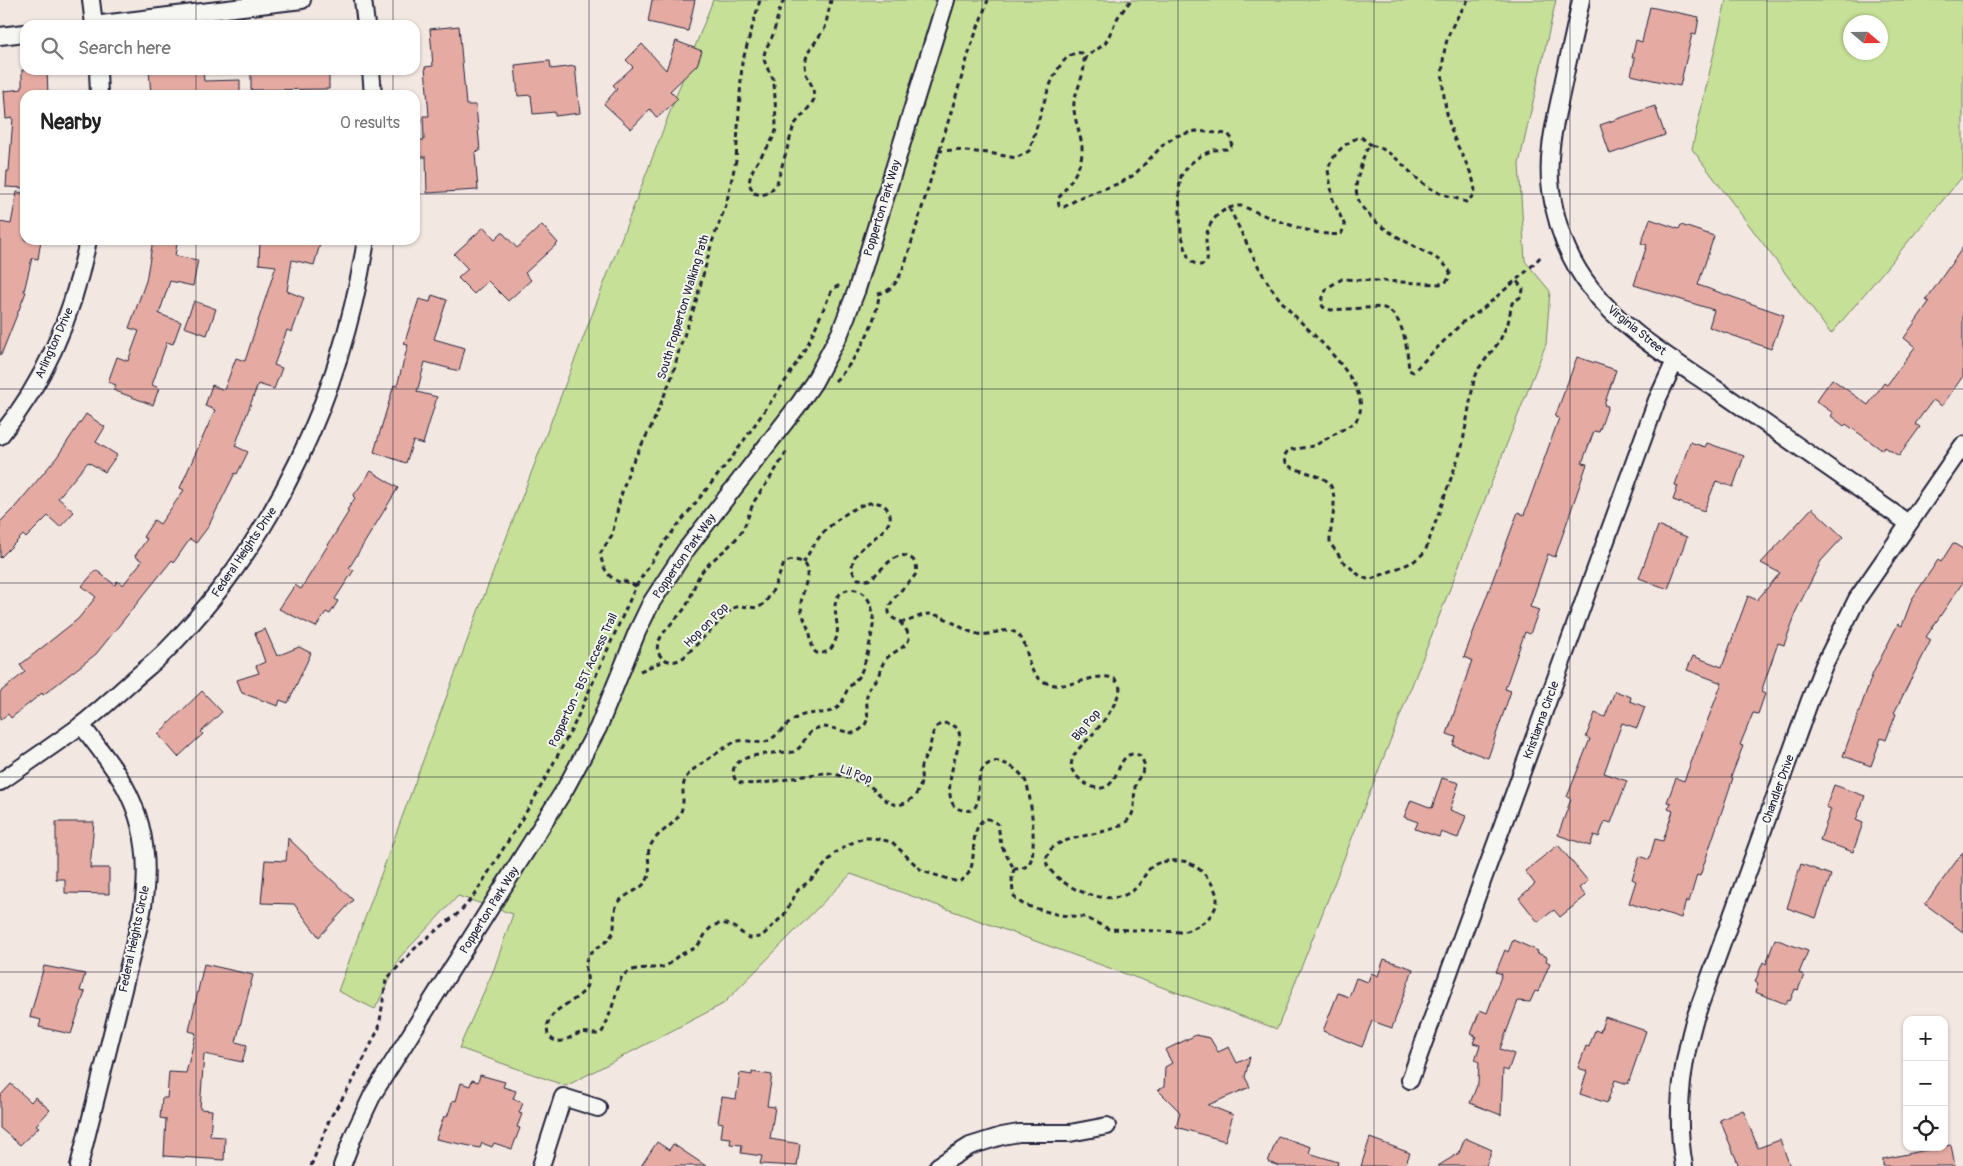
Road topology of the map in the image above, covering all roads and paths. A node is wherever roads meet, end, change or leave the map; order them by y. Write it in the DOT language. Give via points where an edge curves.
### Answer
graph roads {
  1 [pos="91,0"];
  2 [pos="302,0"];
  3 [pos="363,0"];
  4 [pos="760,0"];
  5 [pos="784,0"];
  6 [pos="831,0"];
  7 [pos="946,0"];
  8 [pos="988,0"];
  9 [pos="1132,0"];
  10 [pos="1468,0"];
  11 [pos="1581,0"];
  12 [pos="93,20"];
  13 [pos="136,20"];
  14 [pos="365,20"];
  15 [pos="20,34"];
  16 [pos="0,36"];
  17 [pos="1082,53"];
  18 [pos="1091,53"];
  19 [pos="1084,64"];
  20 [pos="98,75"];
  21 [pos="371,75"];
  22 [pos="98,90"];
  23 [pos="373,90"];
  24 [pos="1371,145"];
  25 [pos="938,151"];
  26 [pos="1229,208"];
  27 [pos="87,245"];
  28 [pos="365,245"];
  29 [pos="1543,254"];
  30 [pos="1516,280"];
  31 [pos="843,285"];
  32 [pos="1675,361"];
  33 [pos="830,386"];
  34 [pos="0,436"];
  35 [pos="1963,445"];
  36 [pos="789,448"];
  37 [pos="1908,523"];
  38 [pos="803,563"];
  39 [pos="636,586"];
  40 [pos="900,622"];
  41 [pos="667,660"];
  42 [pos="622,670"];
  43 [pos="81,725"];
  44 [pos="0,782"];
  45 [pos="1014,869"];
  46 [pos="1410,1080"];
  47 [pos="598,1108"];
  48 [pos="1107,1126"];
  49 [pos="79,1166"];
  50 [pos="311,1166"];
  51 [pos="342,1166"];
  52 [pos="541,1166"];
  53 [pos="938,1166"];
  54 [pos="1684,1166"];
  1 -- 12 [label="street"];
  2 -- 13 [label="street"];
  3 -- 14 [label="street"];
  4 -- 39 [label="path, South Popperton Walking Path" via="742,63 736,160 726,205 673,374 630,467 612,535 600,554 610,578"];
  5 -- 6 [label="path" via="778,9 773,34 764,54 765,65 774,81 776,128 751,172 749,184 761,196 769,193 777,183 794,125 814,99 814,88 806,74 805,64 807,54 825,28"];
  7 -- 42 [label="street, Popperton Park Way" via="857,289 840,333 799,404 668,575 651,603"];
  8 -- 25 [label="path"];
  9 -- 18 [label="path" via="1118,17 1104,44"];
  10 -- 24 [label="path" via="1448,36 1443,61 1446,109 1452,134 1475,185 1474,195 1466,202 1433,190 1386,151"];
  11 -- 32 [label="street, Virginia Street" via="1553,132 1550,164 1556,217 1565,244 1590,287 1626,325"];
  15 -- 16 [label="street"];
  17 -- 18 [label="path"];
  17 -- 19 [label="path"];
  17 -- 25 [label="path" via="1075,52 1069,56 1057,71 1029,151 1016,158 989,153"];
  18 -- 19 [label="path"];
  19 -- 26 [label="path" via="1074,108 1082,158 1058,199 1058,206 1064,208 1081,197 1127,180 1170,140 1196,131 1228,134 1233,140 1227,149 1200,156 1181,176 1181,232 1186,253 1194,264 1202,266 1207,262 1209,227"];
  20 -- 22 [label="street"];
  21 -- 23 [label="street"];
  24 -- 26 [label="path" via="1364,138 1358,138 1336,155 1329,165 1333,200 1345,226 1341,234 1299,228 1242,206"];
  24 -- 30 [label="path" via="1357,181 1357,195 1362,207 1392,233 1442,262 1450,276 1439,284 1342,279 1327,288 1321,298 1323,307 1331,310 1388,309 1398,321 1412,372 1463,322"];
  25 -- 33 [label="path" via="905,264 894,286 887,292 877,293 877,308 855,356 846,371"];
  26 -- 30 [label="path" via="1271,287 1288,310 1345,369 1357,391 1360,410 1354,424 1314,446 1288,450 1284,457 1292,467 1327,481 1334,495 1330,543 1343,561 1369,580 1413,562 1425,552 1462,447 1474,380 1499,342 1508,323 1512,303 1522,296 1523,289"];
  27 -- 34 [label="street, Arlington Drive" via="69,313 53,352 33,390"];
  28 -- 43 [label="street, Federal Heights Drive" via="338,363 302,455 272,514 218,592 165,652"];
  29 -- 30 [label="path"];
  31 -- 39 [label="path, Popperton - BST Access Trail" via="838,285 831,292 808,344 786,380 733,456 666,540"];
  32 -- 37 [label="street, Virginia Street"];
  32 -- 46 [label="street, Kristianna Circle" via="1657,400"];
  35 -- 37 [label="street, Chandler Drive"];
  36 -- 41 [label="path, Hop on Pop" via="755,500 740,535 702,572 685,608 659,639 658,651"];
  37 -- 54 [label="street, Chandler Drive" via="1857,599 1824,665 1694,1022 1684,1056 1680,1094 1679,1129"];
  38 -- 40 [label="path" via="822,534 841,517 869,502 883,504 890,512 890,522 856,554 852,570 863,581 872,578 896,557 907,556 914,562 916,574 890,605 889,614"];
  38 -- 41 [label="path, Hop on Pop" via="793,560 784,564 772,592 761,606 733,608 690,653 676,662"];
  38 -- 45 [label="path" via="807,576 801,610 810,633 811,647 816,653 830,650 837,638 835,603 839,596 852,590 868,597 873,624 861,673 832,712 798,717 767,741 735,742 688,774 682,785 683,802 678,817 650,845 647,880 615,907 611,937 586,961 586,985 579,996 554,1013 547,1026 548,1035 555,1042 560,1042 583,1032 601,1033 607,1026 626,972 666,966 698,945 709,928 727,924 749,938 761,937 784,915 798,890 835,853 855,841 874,838 892,842 922,871 958,882 972,870 978,826 984,819 989,819 998,824 1001,845"];
  39 -- 50 [label="path, Popperton - BST Access Trail" via="573,727 533,802 492,868 460,912 419,944 386,980 379,1028 352,1083 330,1118"];
  40 -- 45 [label="path, Lil Pop" via="909,639 904,647 884,662 869,689 866,701 868,717 863,728 854,733 834,727 816,728 794,752 742,758 733,777 745,784 834,774 866,784 886,802 899,805 913,798 918,791 922,765 934,730 942,723 948,723 960,732 950,785 951,800 956,808 968,812 977,805 981,769 991,762 1009,766 1026,782 1034,850 1030,863"];
  40 -- 45 [label="path, Big Pop" via="933,614 978,634 1014,632 1023,641 1031,668 1048,683 1076,683 1105,676 1115,679 1120,688 1116,700 1092,735 1073,754 1071,768 1087,785 1102,788 1110,783 1128,755 1141,756 1145,766 1136,786 1133,811 1125,823 1111,830 1054,844 1047,854 1047,865 1060,879 1078,889 1098,897 1120,897 1132,891 1153,865 1168,861 1185,862 1196,866 1207,876 1217,901 1209,917 1190,930 1108,929 1084,917 1059,915 1019,902 1013,894"];
  41 -- 42 [label="path, Hop on Pop" via="636,672"];
  42 -- 51 [label="street, Popperton Park Way" via="598,728 565,789 373,1094"];
  43 -- 44 [label="street, Federal Heights Drive"];
  43 -- 49 [label="street, Federal Heights Circle" via="124,785 136,810 147,864 141,917"];
  47 -- 52 [label="street" via="563,1097"];
  48 -- 53 [label="street" via="1070,1133 1002,1136 970,1146"];
}
